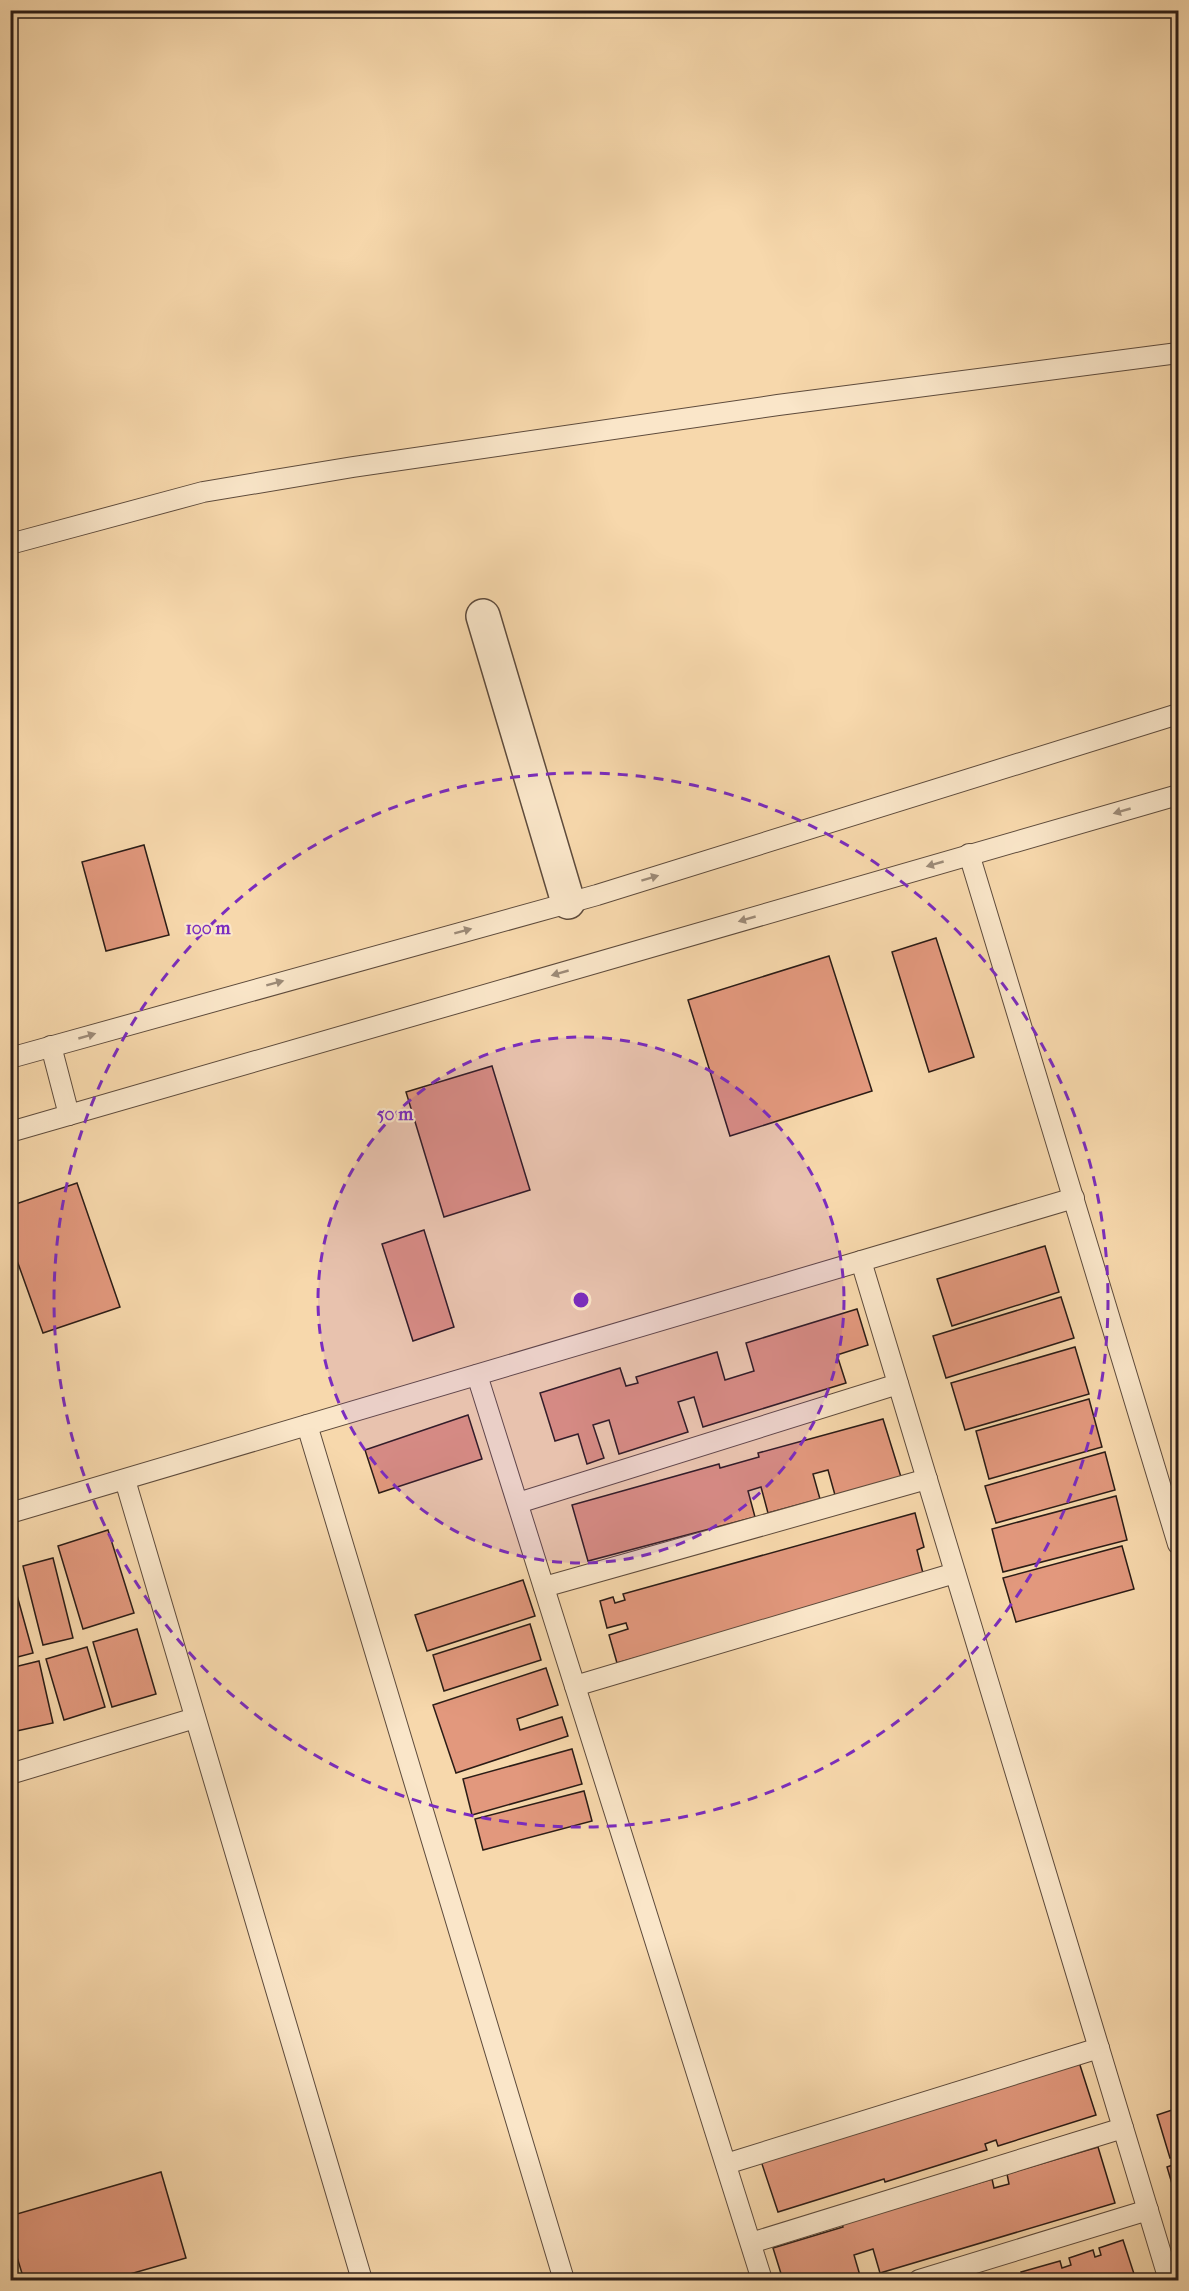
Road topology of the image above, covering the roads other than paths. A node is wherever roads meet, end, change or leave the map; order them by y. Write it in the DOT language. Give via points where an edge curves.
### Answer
graph roads {
  1 [pos="1179,353"];
  2 [pos="10,544"];
  3 [pos="483,616"];
  4 [pos="1179,714"];
  5 [pos="1179,795"];
  6 [pos="969,855"];
  7 [pos="568,902"];
  8 [pos="51,1046"];
  9 [pos="10,1058"];
  10 [pos="69,1115"];
  11 [pos="10,1132"];
  12 [pos="1074,1198"];
  13 [pos="861,1261"];
  14 [pos="477,1375"];
  15 [pos="898,1384"];
  16 [pos="307,1425"];
  17 [pos="927,1479"];
  18 [pos="124,1480"];
  19 [pos="518,1503"];
  20 [pos="10,1513"];
  21 [pos="1179,1544"];
  22 [pos="955,1573"];
  23 [pos="544,1587"];
  24 [pos="575,1686"];
  25 [pos="195,1718"];
  26 [pos="10,1774"];
  27 [pos="1099,2048"];
  28 [pos="1123,2128"];
  29 [pos="726,2164"];
  30 [pos="1148,2210"];
  31 [pos="751,2243"];
  32 [pos="362,2280"];
  33 [pos="564,2280"];
  34 [pos="762,2280"];
  35 [pos="919,2280"];
  36 [pos="1169,2280"];
  1 -- 2 [label="lane" via="778,405 353,467 203,492"];
  3 -- 7 [label="street"];
  7 -- 4 [label="lane, one-way"];
  5 -- 6 [label="lane, one-way"];
  6 -- 10 [label="lane, one-way"];
  6 -- 12 [label="lane"];
  8 -- 7 [label="lane, one-way"];
  8 -- 9 [label="lane"];
  8 -- 10 [label="lane"];
  10 -- 11 [label="lane"];
  12 -- 13 [label="lane"];
  12 -- 21 [label="lane"];
  13 -- 14 [label="lane"];
  13 -- 15 [label="lane"];
  14 -- 16 [label="lane"];
  14 -- 19 [label="lane"];
  15 -- 17 [label="lane"];
  15 -- 19 [label="lane"];
  16 -- 18 [label="lane"];
  16 -- 33 [label="lane"];
  17 -- 22 [label="lane"];
  17 -- 23 [label="lane"];
  18 -- 20 [label="lane"];
  18 -- 25 [label="lane"];
  19 -- 23 [label="lane"];
  22 -- 24 [label="lane"];
  22 -- 27 [label="lane"];
  23 -- 24 [label="lane"];
  24 -- 29 [label="lane"];
  25 -- 26 [label="lane"];
  25 -- 32 [label="lane"];
  27 -- 28 [label="lane"];
  27 -- 29 [label="lane"];
  28 -- 30 [label="lane"];
  28 -- 31 [label="lane"];
  29 -- 31 [label="lane"];
  30 -- 35 [label="lane"];
  30 -- 36 [label="lane"];
  31 -- 34 [label="lane"];
}
